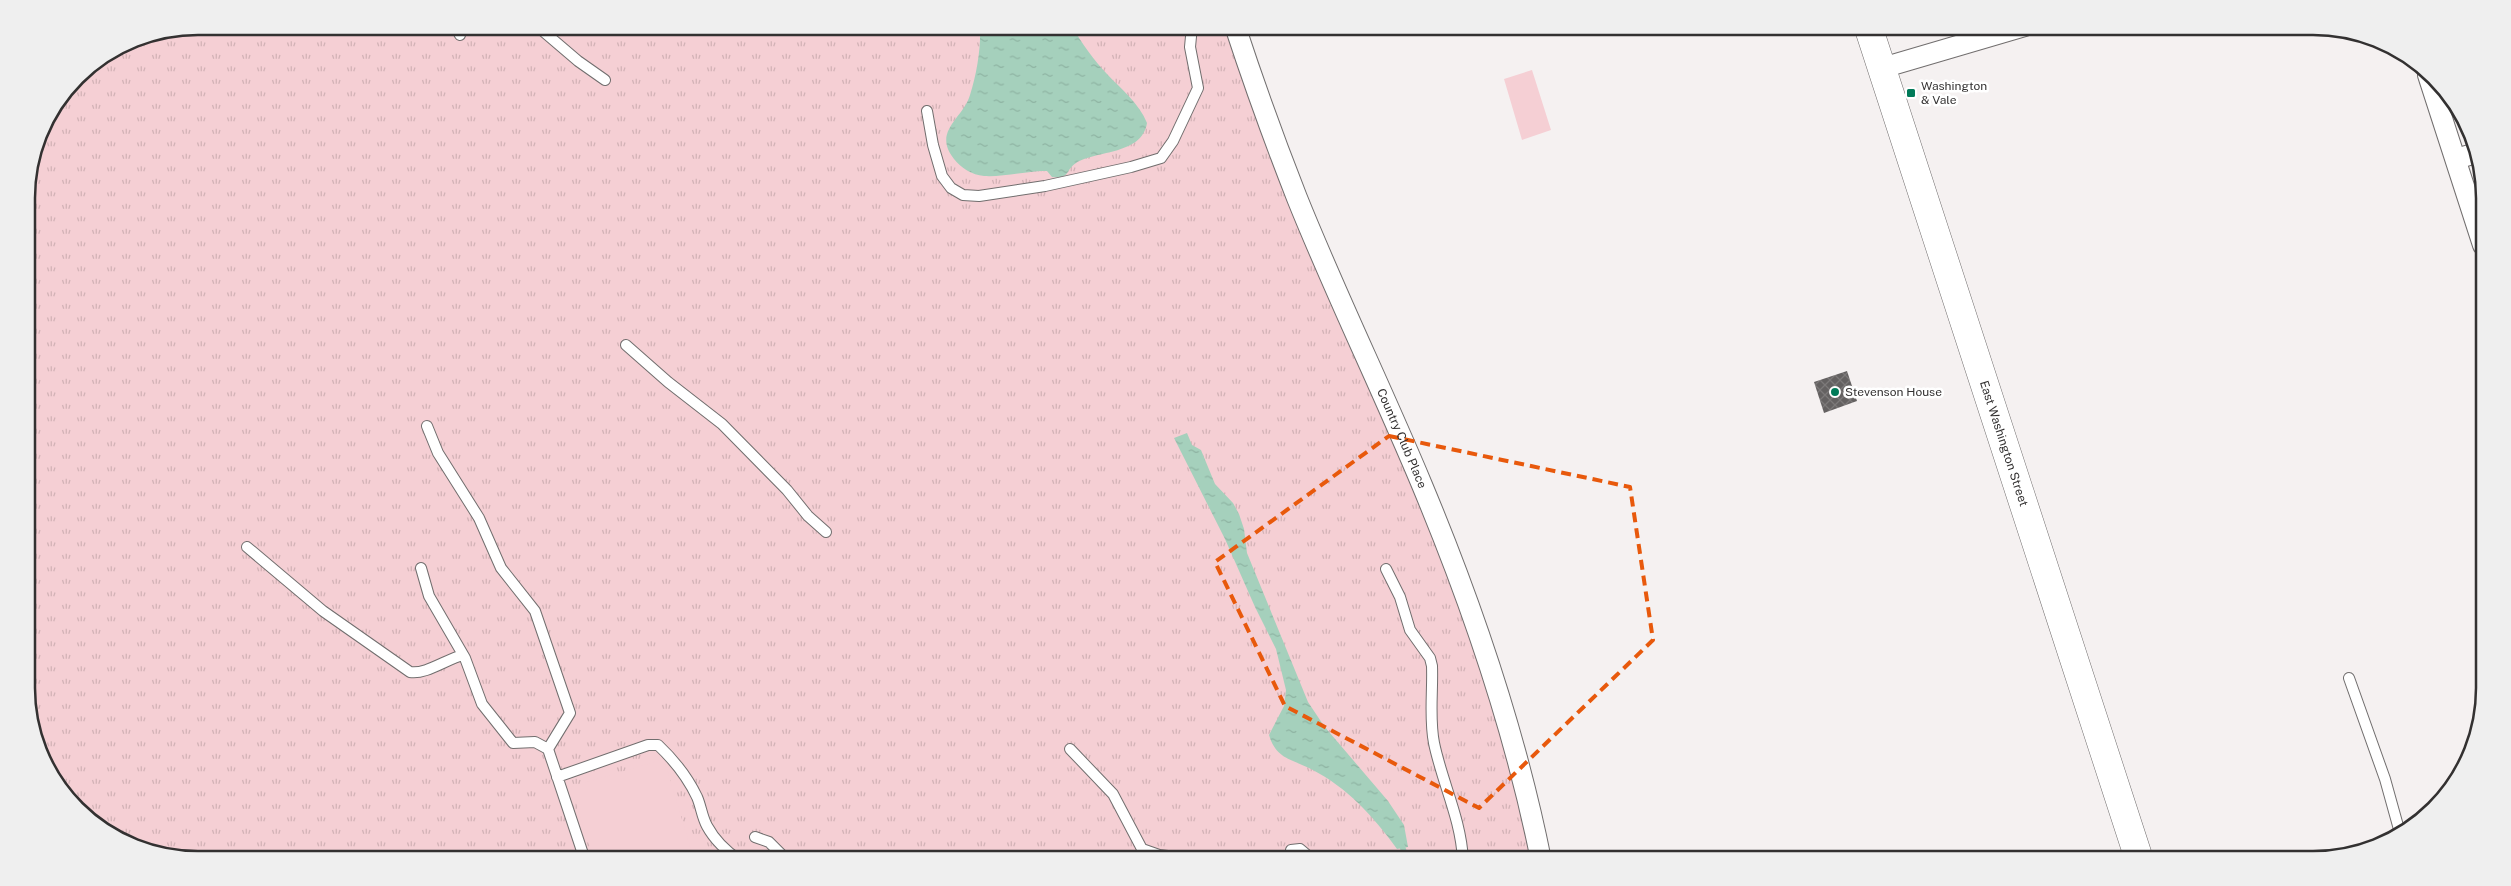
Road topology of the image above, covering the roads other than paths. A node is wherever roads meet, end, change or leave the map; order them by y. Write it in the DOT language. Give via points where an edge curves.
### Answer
graph roads {
  1 [pos="548,35"];
  2 [pos="1191,35"];
  3 [pos="1238,35"];
  4 [pos="1871,35"];
  5 [pos="1995,35"];
  6 [pos="1882,68"];
  7 [pos="605,80"];
  8 [pos="2432,88"];
  9 [pos="928,111"];
  10 [pos="2470,155"];
  11 [pos="2456,160"];
  12 [pos="2476,221"];
  13 [pos="626,345"];
  14 [pos="427,426"];
  15 [pos="826,532"];
  16 [pos="247,547"];
  17 [pos="421,568"];
  18 [pos="1386,569"];
  19 [pos="463,655"];
  20 [pos="2349,678"];
  21 [pos="548,748"];
  22 [pos="1070,749"];
  23 [pos="557,777"];
  24 [pos="2398,826"];
  25 [pos="755,837"];
  26 [pos="1291,850"];
  27 [pos="581,851"];
  28 [pos="729,851"];
  29 [pos="778,851"];
  30 [pos="1148,851"];
  31 [pos="1302,851"];
  32 [pos="1462,851"];
  33 [pos="1539,851"];
  34 [pos="2136,851"];
  1 -- 7 [label="lane"];
  2 -- 9 [label="lane" via="1190,47 1198,88 1173,142 1161,158 1045,186 979,196 963,195 950,188 942,176"];
  3 -- 33 [label="street, Country Club Place" via="1298,199 1460,579 1508,720"];
  4 -- 6 [label="main road, East Washington Street"];
  5 -- 6 [label="street"];
  6 -- 34 [label="main road, East Washington Street"];
  8 -- 11 [label="street"];
  10 -- 11 [label="street"];
  11 -- 12 [label="street"];
  13 -- 15 [label="lane" via="722,424"];
  14 -- 21 [label="lane" via="438,453 479,518 501,568 535,611 548,645 570,713"];
  16 -- 19 [label="lane" via="323,611 410,672 422,673"];
  17 -- 19 [label="lane" via="429,596"];
  18 -- 32 [label="lane" via="1400,596 1413,637 1430,658 1434,742"];
  19 -- 21 [label="lane" via="482,704 513,744 535,742"];
  20 -- 24 [label="lane" via="2385,779"];
  21 -- 23 [label="lane"];
  22 -- 30 [label="lane" via="1113,794 1142,849"];
  23 -- 27 [label="lane"];
  23 -- 28 [label="lane" via="648,745 658,745 676,761 698,799 707,826"];
  25 -- 29 [label="lane" via="769,842"];
  26 -- 31 [label="lane"];
}
